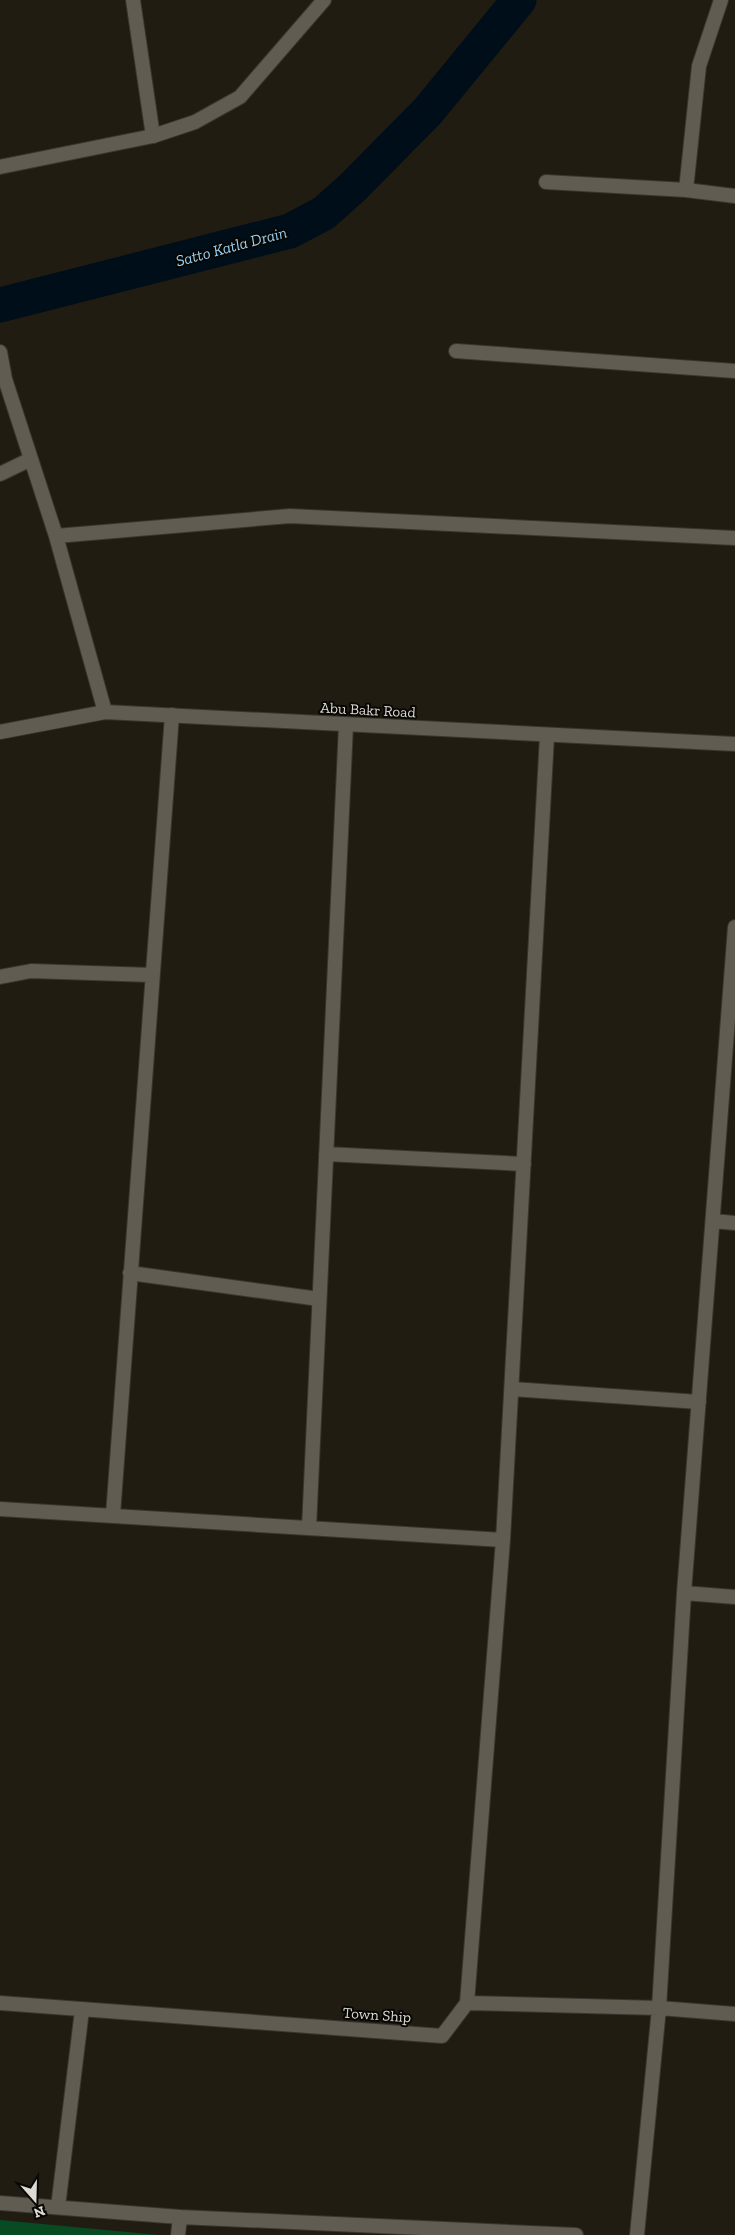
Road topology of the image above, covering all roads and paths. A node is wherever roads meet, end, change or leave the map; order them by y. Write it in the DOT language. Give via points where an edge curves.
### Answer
graph roads {
  1 [pos="133,0"];
  2 [pos="324,0"];
  3 [pos="721,0"];
  4 [pos="153,136"];
  5 [pos="0,167"];
  6 [pos="546,182"];
  7 [pos="686,190"];
  8 [pos="735,196"];
  9 [pos="456,351"];
  10 [pos="0,352"];
  11 [pos="735,371"];
  12 [pos="31,459"];
  13 [pos="0,474"];
  14 [pos="56,536"];
  15 [pos="735,538"];
  16 [pos="105,712"];
  17 [pos="172,715"];
  18 [pos="346,725"];
  19 [pos="0,732"];
  20 [pos="547,736"];
  21 [pos="735,744"];
  22 [pos="735,927"];
  23 [pos="151,975"];
  24 [pos="0,977"];
  25 [pos="326,1154"];
  26 [pos="524,1164"];
  27 [pos="712,1221"];
  28 [pos="735,1223"];
  29 [pos="130,1273"];
  30 [pos="319,1299"];
  31 [pos="512,1389"];
  32 [pos="699,1402"];
  33 [pos="0,1508"];
  34 [pos="113,1515"];
  35 [pos="309,1528"];
  36 [pos="503,1540"];
  37 [pos="684,1593"];
  38 [pos="735,1597"];
  39 [pos="0,2003"];
  40 [pos="468,2003"];
  41 [pos="659,2008"];
  42 [pos="82,2010"];
  43 [pos="735,2014"];
  44 [pos="0,2203"];
  45 [pos="58,2207"];
  46 [pos="180,2216"];
  47 [pos="178,2235"];
  48 [pos="576,2235"];
  49 [pos="637,2235"];
  1 -- 4 [label="street"];
  2 -- 4 [label="street" via="240,97 195,122"];
  3 -- 7 [label="street" via="699,66"];
  4 -- 5 [label="street"];
  6 -- 7 [label="street"];
  7 -- 8 [label="street"];
  9 -- 11 [label="street"];
  10 -- 12 [label="street" via="5,379"];
  12 -- 13 [label="street"];
  12 -- 14 [label="street"];
  14 -- 15 [label="street" via="290,516"];
  14 -- 16 [label="street"];
  16 -- 17 [label="street, Abu Bakr Road"];
  16 -- 19 [label="street, Abu Bakr Road"];
  17 -- 18 [label="street, Abu Bakr Road"];
  17 -- 23 [label="street"];
  18 -- 20 [label="street, Abu Bakr Road"];
  18 -- 25 [label="street"];
  20 -- 21 [label="street, Abu Bakr Road"];
  20 -- 26 [label="street"];
  22 -- 27 [label="street"];
  23 -- 24 [label="street" via="32,971"];
  23 -- 29 [label="street"];
  25 -- 26 [label="street"];
  25 -- 30 [label="street"];
  26 -- 31 [label="street"];
  27 -- 28 [label="street"];
  27 -- 32 [label="street"];
  29 -- 30 [label="street"];
  29 -- 34 [label="street"];
  30 -- 35 [label="street"];
  31 -- 32 [label="street"];
  31 -- 36 [label="street"];
  32 -- 37 [label="street"];
  33 -- 34 [label="street"];
  34 -- 35 [label="street"];
  35 -- 36 [label="street"];
  36 -- 40 [label="street"];
  37 -- 38 [label="street"];
  37 -- 41 [label="street"];
  39 -- 42 [label="street, Town Ship"];
  40 -- 41 [label="street"];
  40 -- 42 [label="street, Town Ship" via="442,2036"];
  41 -- 43 [label="street"];
  41 -- 49 [label="street"];
  42 -- 45 [label="street"];
  44 -- 45 [label="street"];
  45 -- 46 [label="street"];
  46 -- 47 [label="street"];
  46 -- 48 [label="street"];
}
